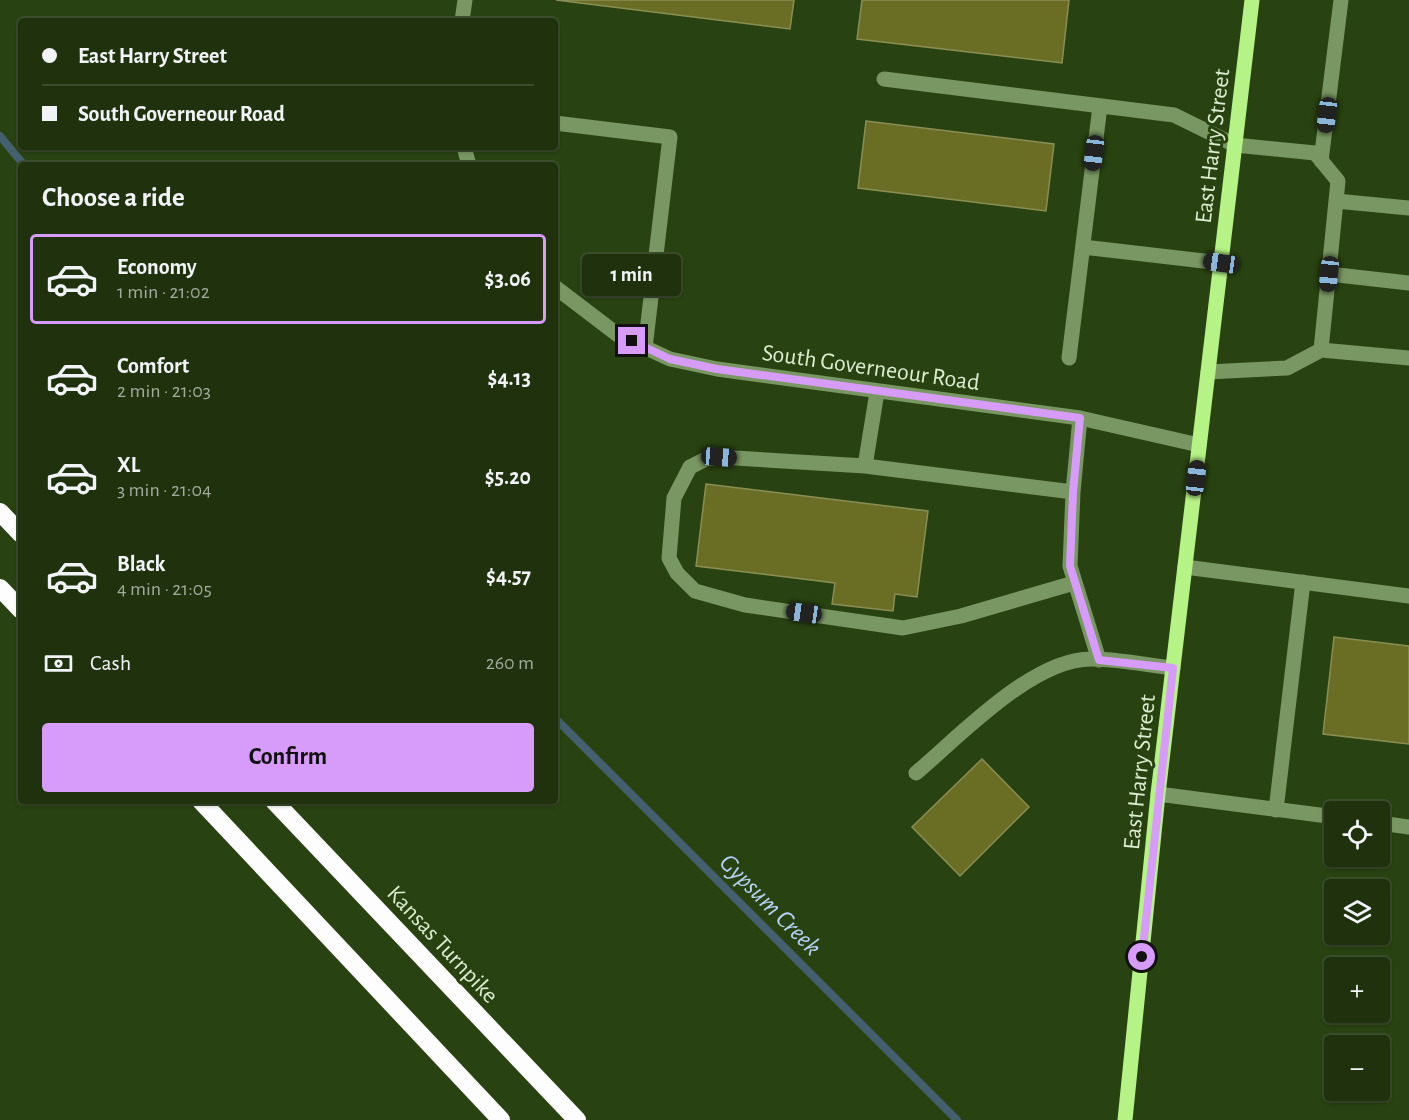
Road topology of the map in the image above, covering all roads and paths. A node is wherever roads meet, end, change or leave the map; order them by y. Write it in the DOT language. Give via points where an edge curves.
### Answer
graph roads {
  1 [pos="465,0"];
  2 [pos="1252,0"];
  3 [pos="1341,0"];
  4 [pos="462,18"];
  5 [pos="884,79"];
  6 [pos="1100,106"];
  7 [pos="558,123"];
  8 [pos="1235,145"];
  9 [pos="1321,161"];
  10 [pos="1336,201"];
  11 [pos="1409,208"];
  12 [pos="1083,247"];
  13 [pos="1221,263"];
  14 [pos="1329,274"];
  15 [pos="1409,283"];
  16 [pos="558,289"];
  17 [pos="645,348"];
  18 [pos="1321,350"];
  19 [pos="1069,358"];
  20 [pos="1409,358"];
  21 [pos="1208,372"];
  22 [pos="877,392"];
  23 [pos="1080,418"];
  24 [pos="1199,446"];
  25 [pos="865,466"];
  26 [pos="1073,492"];
  27 [pos="0,512"];
  28 [pos="18,531"];
  29 [pos="1185,567"];
  30 [pos="1303,582"];
  31 [pos="1074,583"];
  32 [pos="0,588"];
  33 [pos="1409,597"];
  34 [pos="18,607"];
  35 [pos="1099,660"];
  36 [pos="1173,668"];
  37 [pos="916,773"];
  38 [pos="1158,794"];
  39 [pos="204,804"];
  40 [pos="277,804"];
  41 [pos="1276,810"];
  42 [pos="1324,816"];
  43 [pos="1390,824"];
  44 [pos="1409,827"];
  45 [pos="501,1120"];
  46 [pos="577,1120"];
  47 [pos="1125,1120"];
  1 -- 4 [label="street"];
  2 -- 8 [label="main road, East Harry Street"];
  3 -- 9 [label="street"];
  5 -- 6 [label="street"];
  6 -- 8 [label="street" via="1174,115"];
  6 -- 12 [label="street"];
  7 -- 17 [label="street" via="670,137"];
  8 -- 9 [label="street" via="1315,153"];
  8 -- 13 [label="main road, East Harry Street"];
  9 -- 10 [label="street" via="1338,181"];
  10 -- 11 [label="street"];
  10 -- 14 [label="street"];
  12 -- 13 [label="street"];
  12 -- 19 [label="street"];
  13 -- 21 [label="main road, East Harry Street"];
  14 -- 15 [label="street"];
  14 -- 18 [label="street"];
  16 -- 17 [label="street, South Governeour Road" via="618,335"];
  17 -- 22 [label="street, South Governeour Road" via="670,359 717,369"];
  18 -- 20 [label="street"];
  18 -- 21 [label="street" via="1287,369"];
  21 -- 24 [label="main road, East Harry Street"];
  22 -- 23 [label="street, South Governeour Road"];
  22 -- 25 [label="street"];
  23 -- 24 [label="street, South Governeour Road"];
  23 -- 26 [label="street"];
  24 -- 29 [label="main road, East Harry Street"];
  25 -- 26 [label="street"];
  25 -- 31 [label="street" via="706,459 690,467 674,498 669,558 695,591 736,603 903,628 961,616"];
  26 -- 31 [label="street" via="1070,566"];
  27 -- 28 [label="highway"];
  29 -- 30 [label="street"];
  29 -- 36 [label="main road, East Harry Street"];
  30 -- 33 [label="street"];
  30 -- 41 [label="street"];
  31 -- 35 [label="street"];
  32 -- 34 [label="highway"];
  35 -- 36 [label="street"];
  35 -- 37 [label="street" via="1088,659 1047,670 1024,682"];
  36 -- 38 [label="main road, East Harry Street"];
  38 -- 41 [label="street"];
  38 -- 47 [label="main road, East Harry Street"];
  39 -- 45 [label="highway"];
  40 -- 46 [label="highway, Kansas Turnpike"];
  41 -- 42 [label="street"];
  43 -- 44 [label="street"];
}
